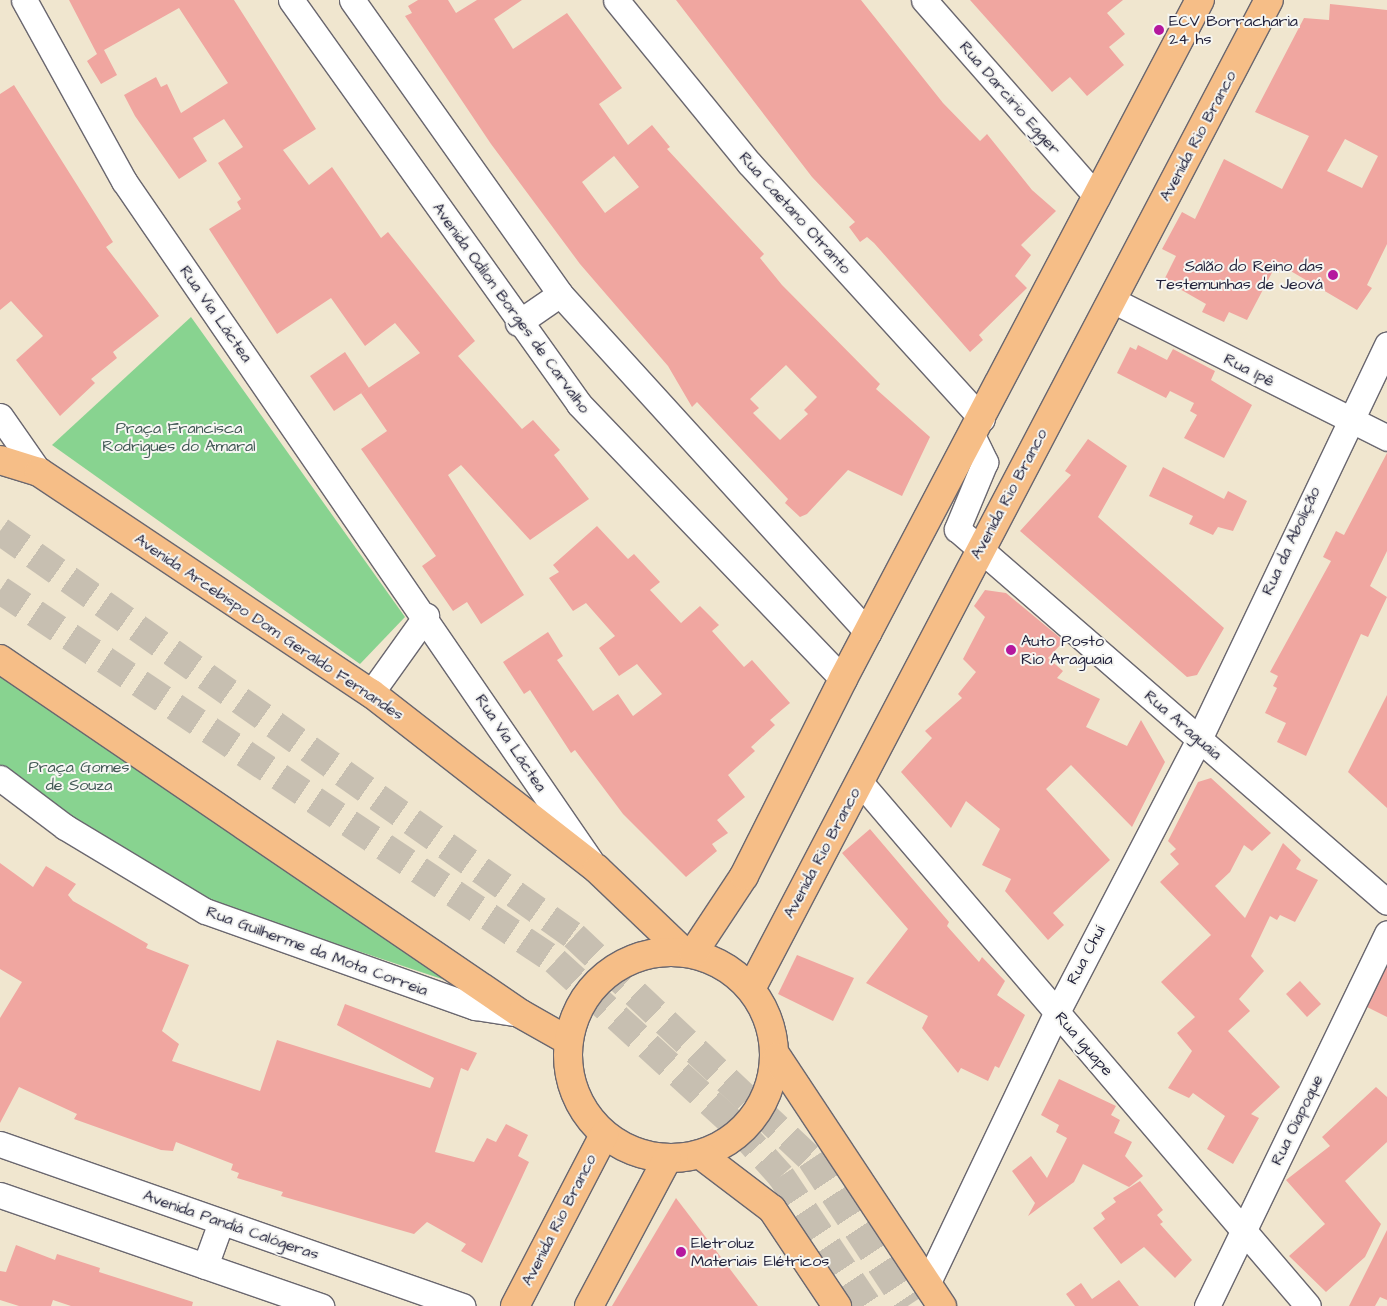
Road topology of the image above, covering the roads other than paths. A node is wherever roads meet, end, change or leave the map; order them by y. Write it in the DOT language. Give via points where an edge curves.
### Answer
graph roads {
  1 [pos="24,0"];
  2 [pos="291,0"];
  3 [pos="352,0"];
  4 [pos="616,0"];
  5 [pos="924,0"];
  6 [pos="1200,0"];
  7 [pos="1269,0"];
  8 [pos="1097,197"];
  9 [pos="560,294"];
  10 [pos="1112,300"];
  11 [pos="518,323"];
  12 [pos="1387,344"];
  13 [pos="0,416"];
  14 [pos="1347,420"];
  15 [pos="978,428"];
  16 [pos="1387,438"];
  17 [pos="0,460"];
  18 [pos="39,472"];
  19 [pos="981,546"];
  20 [pos="426,616"];
  21 [pos="868,633"];
  22 [pos="0,659"];
  23 [pos="843,679"];
  24 [pos="371,693"];
  25 [pos="1199,739"];
  26 [pos="0,778"];
  27 [pos="860,782"];
  28 [pos="597,869"];
  29 [pos="1387,902"];
  30 [pos="1387,933"];
  31 [pos="689,953"];
  32 [pos="752,989"];
  33 [pos="1057,1012"];
  34 [pos="521,1014"];
  35 [pos="567,1040"];
  36 [pos="777,1056"];
  37 [pos="604,1135"];
  38 [pos="0,1144"];
  39 [pos="701,1155"];
  40 [pos="667,1159"];
  41 [pos="0,1195"];
  42 [pos="221,1222"];
  43 [pos="1244,1231"];
  44 [pos="206,1266"];
  45 [pos="928,1282"];
  46 [pos="322,1306"];
  47 [pos="462,1306"];
  48 [pos="515,1306"];
  49 [pos="589,1306"];
  50 [pos="837,1306"];
  51 [pos="942,1306"];
  52 [pos="1207,1306"];
  53 [pos="1308,1306"];
  1 -- 20 [label="street, Rua Via Láctea" via="124,181"];
  2 -- 11 [label="street, Avenida Odilon Borges de Carvalho"];
  3 -- 9 [label="street"];
  4 -- 15 [label="street, Rua Caetano Otranto" via="749,163"];
  5 -- 8 [label="street, Rua Darcirio Egger"];
  6 -- 8 [label="main road"];
  7 -- 10 [label="main road, Avenida Rio Branco"];
  8 -- 15 [label="main road"];
  9 -- 11 [label="street"];
  9 -- 21 [label="street"];
  10 -- 14 [label="street, Rua Ipê"];
  10 -- 19 [label="main road, Avenida Rio Branco"];
  11 -- 23 [label="street, Avenida Odilon Borges de Carvalho" via="579,404"];
  12 -- 14 [label="street, Rua da Abolição"];
  13 -- 18 [label="street"];
  14 -- 16 [label="street, Rua Ipê"];
  14 -- 25 [label="street, Rua da Abolição"];
  15 -- 19 [label="street, Rua Caetano Otranto" via="985,462 956,526"];
  15 -- 21 [label="main road"];
  17 -- 18 [label="main road, Avenida Arcebispo Dom Geraldo Fernandes"];
  18 -- 24 [label="main road, Avenida Arcebispo Dom Geraldo Fernandes"];
  19 -- 25 [label="street, Rua Araguaia"];
  19 -- 27 [label="main road, Avenida Rio Branco"];
  20 -- 24 [label="street"];
  20 -- 28 [label="street, Rua Via Láctea"];
  21 -- 23 [label="main road"];
  22 -- 34 [label="main road"];
  23 -- 31 [label="main road" via="744,876"];
  24 -- 28 [label="main road, Avenida Arcebispo Dom Geraldo Fernandes"];
  25 -- 29 [label="street, Rua Araguaia"];
  25 -- 33 [label="street, Rua Chuí"];
  26 -- 34 [label="street, Rua Guilherme da Mota Correia" via="65,827 204,911 476,1008"];
  27 -- 32 [label="main road, Avenida Rio Branco"];
  27 -- 33 [label="street, Rua Iguape"];
  28 -- 31 [label="main road, Avenida Arcebispo Dom Geraldo Fernandes"];
  30 -- 43 [label="street, Rua Oiapoque"];
  31 -- 32 [label="main road" via="725,966"];
  31 -- 35 [label="main road" via="626,960 598,980 578,1007"];
  32 -- 36 [label="main road" via="768,1018"];
  33 -- 43 [label="street, Rua Iguape"];
  33 -- 45 [label="street, Rua Chuí"];
  34 -- 35 [label="main road"];
  35 -- 37 [label="main road" via="568,1075 581,1108"];
  36 -- 39 [label="main road" via="771,1086 756,1116 732,1140"];
  36 -- 45 [label="main road"];
  37 -- 40 [label="main road" via="633,1152"];
  37 -- 48 [label="main road, Avenida Rio Branco"];
  38 -- 42 [label="street, Avenida Pandiá Calógeras"];
  39 -- 40 [label="main road"];
  39 -- 50 [label="main road" via="772,1209"];
  40 -- 49 [label="main road"];
  41 -- 44 [label="street"];
  42 -- 44 [label="street"];
  42 -- 47 [label="street, Avenida Pandiá Calógeras"];
  43 -- 52 [label="street, Rua Oiapoque"];
  43 -- 53 [label="street, Rua Iguape"];
  44 -- 46 [label="street"];
  45 -- 51 [label="main road"];
}
